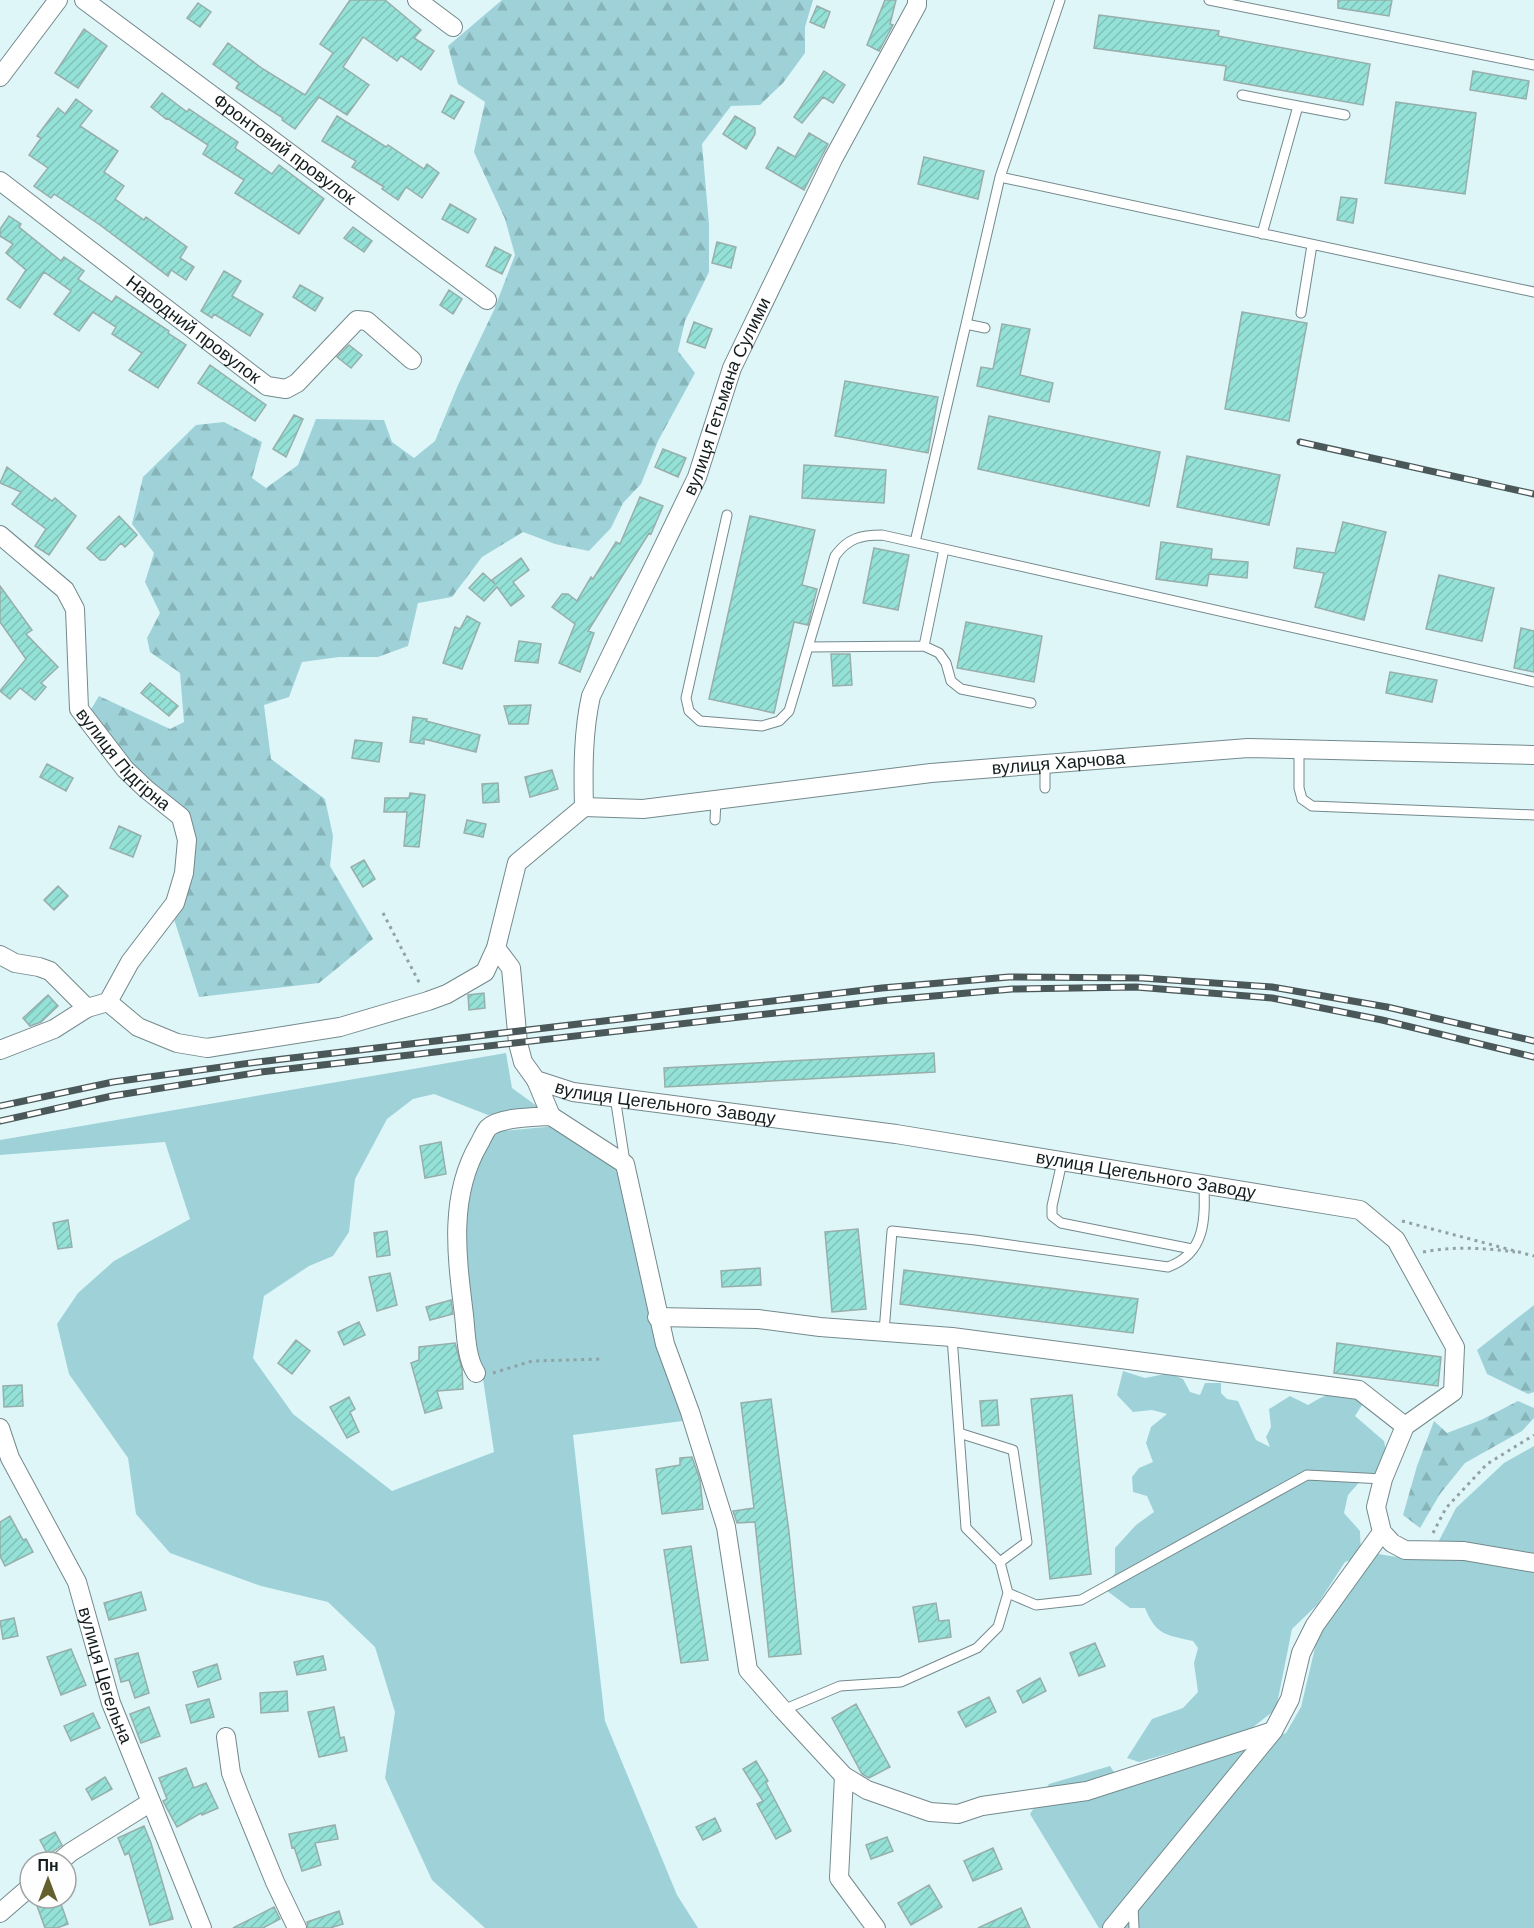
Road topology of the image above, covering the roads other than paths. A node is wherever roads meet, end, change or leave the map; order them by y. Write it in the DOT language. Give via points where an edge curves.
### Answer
graph roads {
  1 [pos="58,0"];
  2 [pos="84,0"];
  3 [pos="417,0"];
  4 [pos="917,0"];
  5 [pos="1060,0"];
  6 [pos="1209,0"];
  7 [pos="453,27"];
  8 [pos="1534,66"];
  9 [pos="0,77"];
  10 [pos="1242,95"];
  11 [pos="1298,106"];
  12 [pos="1345,115"];
  13 [pos="1000,177"];
  14 [pos="0,181"];
  15 [pos="1262,234"];
  16 [pos="1312,244"];
  17 [pos="1534,292"];
  18 [pos="487,300"];
  19 [pos="1301,313"];
  20 [pos="966,324"];
  21 [pos="985,328"];
  22 [pos="412,360"];
  23 [pos="727,515"];
  24 [pos="0,536"];
  25 [pos="915,542"];
  26 [pos="944,549"];
  27 [pos="924,646"];
  28 [pos="809,647"];
  29 [pos="1534,682"];
  30 [pos="1031,703"];
  31 [pos="1299,749"];
  32 [pos="1534,755"];
  33 [pos="1046,764"];
  34 [pos="1046,788"];
  35 [pos="716,800"];
  36 [pos="584,807"];
  37 [pos="1534,815"];
  38 [pos="715,820"];
  39 [pos="496,948"];
  40 [pos="0,955"];
  41 [pos="108,1002"];
  42 [pos="87,1008"];
  43 [pos="0,1050"];
  44 [pos="536,1080"];
  45 [pos="615,1097"];
  46 [pos="550,1116"];
  47 [pos="1062,1162"];
  48 [pos="625,1164"];
  49 [pos="1204,1185"];
  50 [pos="1192,1249"];
  51 [pos="657,1317"];
  52 [pos="884,1332"];
  53 [pos="952,1337"];
  54 [pos="476,1373"];
  55 [pos="1405,1426"];
  56 [pos="0,1428"];
  57 [pos="959,1434"];
  58 [pos="1383,1479"];
  59 [pos="1382,1532"];
  60 [pos="1000,1562"];
  61 [pos="1534,1563"];
  62 [pos="1008,1593"];
  63 [pos="783,1710"];
  64 [pos="1273,1731"];
  65 [pos="226,1737"];
  66 [pos="844,1776"];
  67 [pos="151,1802"];
  68 [pos="73,1850"];
  69 [pos="18,1897"];
  70 [pos="1133,1901"];
  71 [pos="0,1913"];
  72 [pos="202,1928"];
  73 [pos="297,1928"];
  74 [pos="876,1928"];
  75 [pos="1112,1928"];
  76 [pos="1134,1928"];
  1 -- 9 [label="street"];
  2 -- 18 [label="street, Фронтовий провулок"];
  3 -- 7 [label="street"];
  4 -- 36 [label="street, вулиця Гетьмана Сулими" via="903,33 833,159 732,368 697,477 591,696"];
  5 -- 13 [label="lane"];
  6 -- 8 [label="lane"];
  10 -- 11 [label="lane"];
  11 -- 12 [label="lane"];
  11 -- 15 [label="lane"];
  13 -- 15 [label="lane"];
  13 -- 20 [label="lane"];
  14 -- 22 [label="street, Народний провулок" via="267,386 286,389 297,383 357,320 367,321"];
  15 -- 16 [label="lane"];
  16 -- 17 [label="lane"];
  16 -- 19 [label="lane"];
  20 -- 21 [label="lane"];
  20 -- 25 [label="lane"];
  23 -- 28 [label="lane" via="686,698 689,711 700,722 762,726 779,721 789,711"];
  24 -- 41 [label="street, вулиця Підгірна" via="65,590 75,609 79,709 125,769 181,817 187,840 184,873 175,903 130,963"];
  25 -- 26 [label="lane"];
  25 -- 28 [label="lane" via="864,535 843,545 835,556"];
  26 -- 27 [label="lane"];
  26 -- 29 [label="lane"];
  27 -- 28 [label="lane"];
  27 -- 30 [label="lane" via="939,653 951,681 961,689"];
  31 -- 32 [label="street, вулиця Харчова"];
  31 -- 33 [label="street, вулиця Харчова" via="1248,748"];
  31 -- 37 [label="lane" via="1299,788 1302,799 1312,806"];
  33 -- 34 [label="lane"];
  33 -- 35 [label="street, вулиця Харчова" via="931,773"];
  35 -- 36 [label="street, вулиця Харчова" via="643,810"];
  35 -- 38 [label="lane"];
  36 -- 39 [label="street" via="517,863"];
  39 -- 41 [label="street" via="486,972 428,1001 340,1027 207,1048 177,1043 138,1027"];
  39 -- 44 [label="street, вулиця Цегельного Заводу" via="511,968 518,1043 523,1062"];
  40 -- 42 [label="street" via="15,963 50,971"];
  41 -- 42 [label="street"];
  42 -- 43 [label="street" via="54,1029"];
  44 -- 45 [label="street, вулиця Цегельного Заводу" via="573,1092"];
  44 -- 46 [label="street"];
  45 -- 47 [label="street, вулиця Цегельного Заводу" via="897,1134"];
  45 -- 48 [label="lane"];
  46 -- 48 [label="street"];
  46 -- 54 [label="street" via="506,1120 489,1127 471,1158 459,1198 457,1250 467,1341"];
  47 -- 49 [label="street, вулиця Цегельного Заводу"];
  47 -- 50 [label="lane" via="1052,1206 1052,1216 1061,1223"];
  48 -- 51 [label="street"];
  49 -- 50 [label="lane" via="1205,1219"];
  49 -- 55 [label="street, вулиця Цегельного Заводу" via="1359,1210 1396,1240 1455,1347 1453,1392"];
  50 -- 52 [label="lane" via="1181,1262 1168,1267 892,1231"];
  51 -- 52 [label="street" via="758,1319"];
  51 -- 63 [label="street" via="726,1527 748,1670"];
  52 -- 53 [label="street"];
  53 -- 55 [label="street" via="1359,1390"];
  53 -- 57 [label="lane"];
  55 -- 58 [label="street"];
  56 -- 67 [label="street, вулиця Цегельна" via="10,1458 77,1582 111,1703"];
  57 -- 60 [label="lane" via="966,1528"];
  57 -- 60 [label="lane" via="1013,1450 1027,1542"];
  58 -- 59 [label="street" via="1376,1507"];
  58 -- 62 [label="lane" via="1307,1475 1081,1600 1036,1605"];
  59 -- 61 [label="street" via="1392,1544 1405,1550 1464,1551"];
  59 -- 64 [label="street" via="1315,1625 1301,1653 1290,1699"];
  60 -- 62 [label="lane"];
  62 -- 63 [label="lane" via="998,1627 977,1648 901,1682 840,1686"];
  63 -- 66 [label="street"];
  64 -- 66 [label="street" via="1087,1791 982,1806 958,1814 930,1812 867,1790"];
  64 -- 70 [label="street"];
  65 -- 73 [label="street" via="231,1773"];
  66 -- 74 [label="street" via="839,1878"];
  67 -- 68 [label="street"];
  67 -- 72 [label="street, вулиця Цегельна"];
  69 -- 71 [label="street"];
  70 -- 75 [label="street"];
  70 -- 76 [label="lane"];
}
